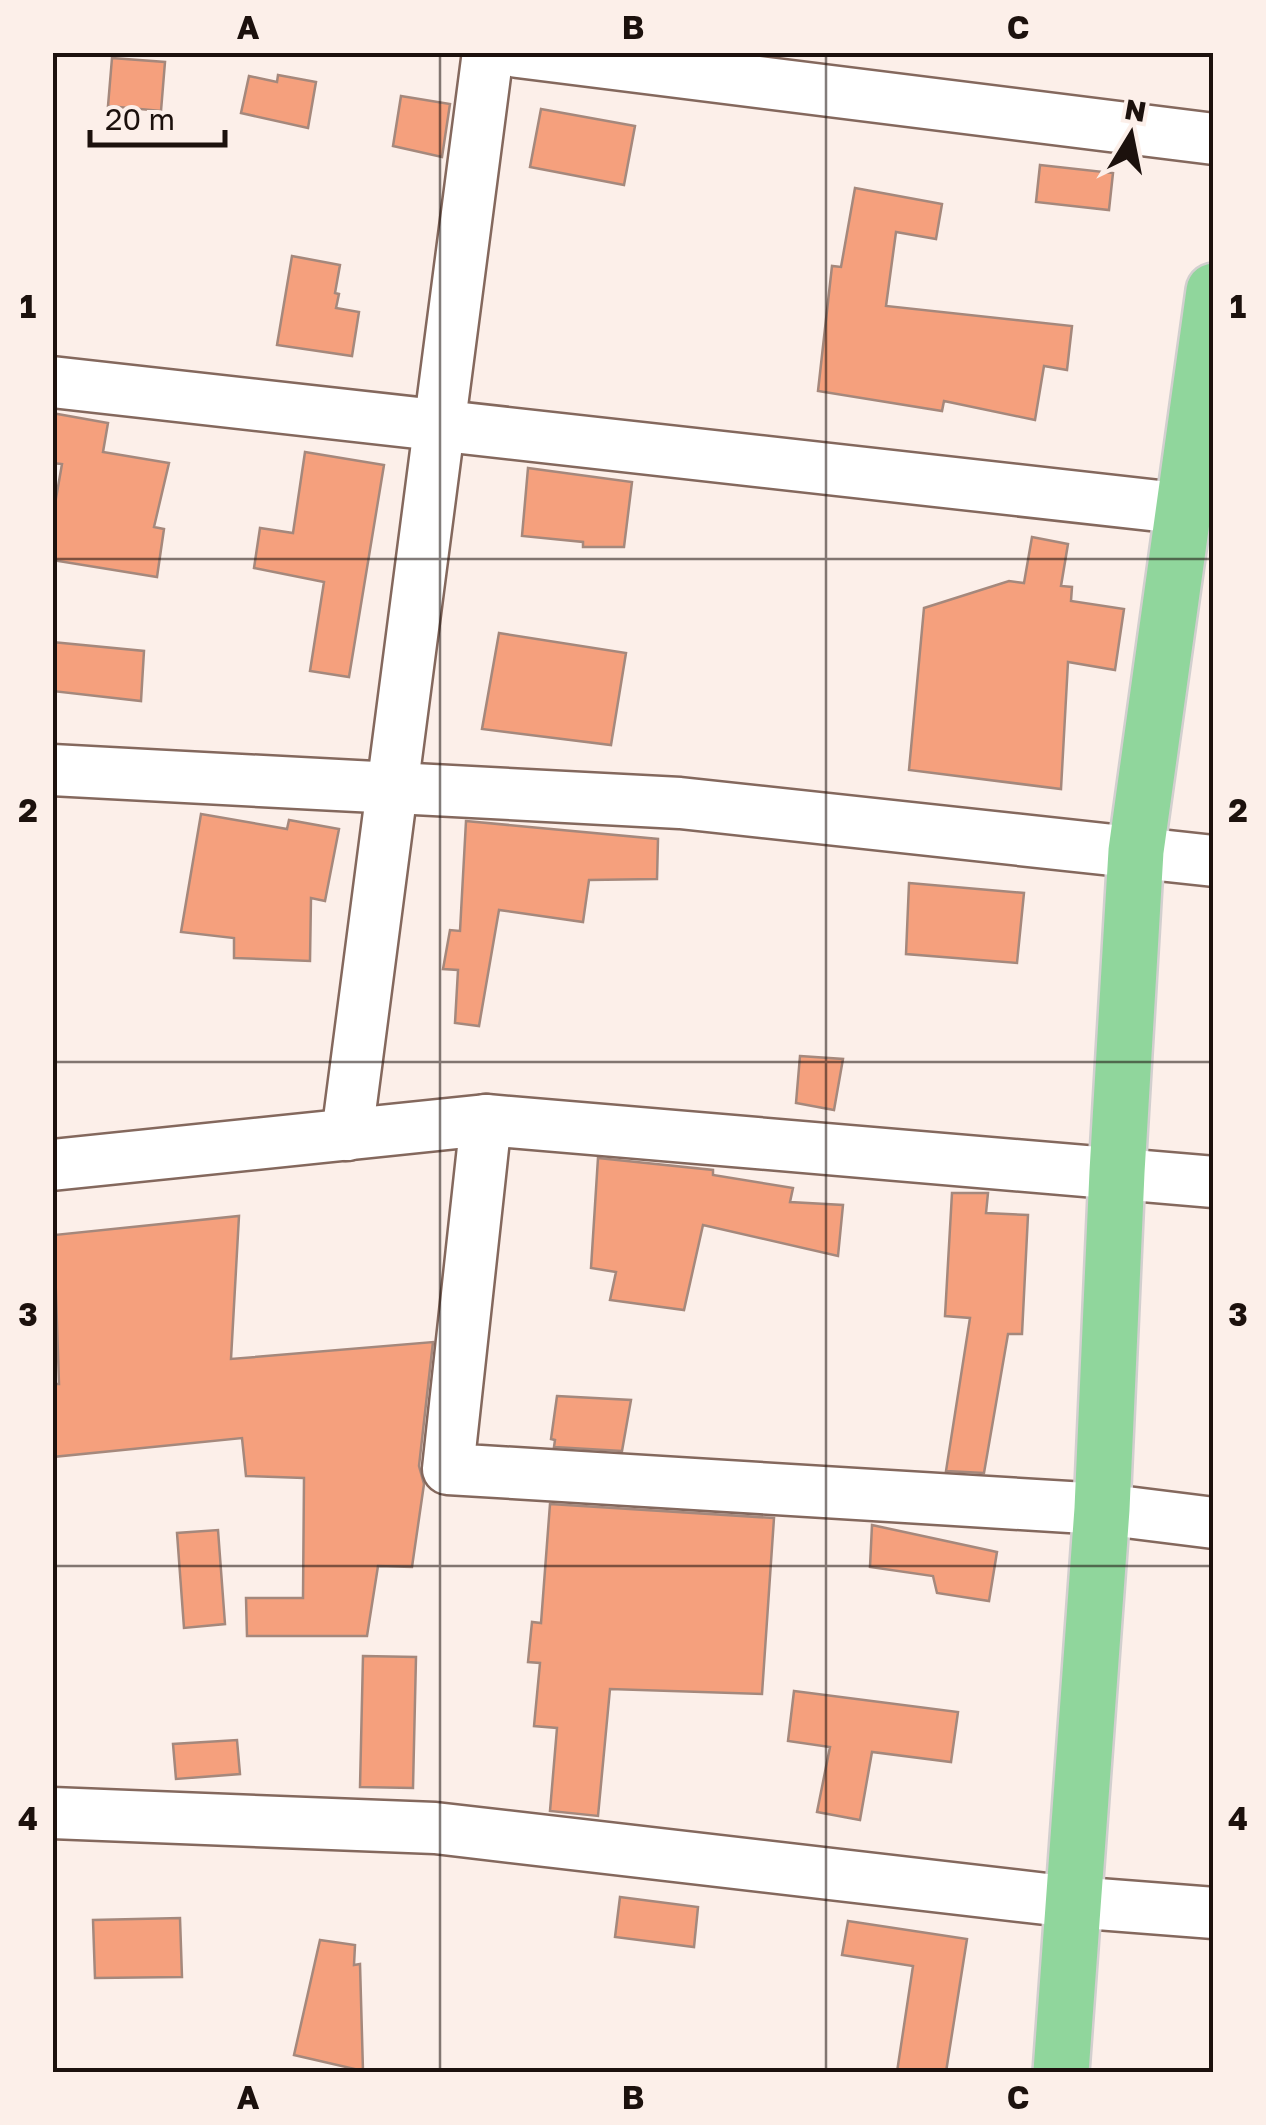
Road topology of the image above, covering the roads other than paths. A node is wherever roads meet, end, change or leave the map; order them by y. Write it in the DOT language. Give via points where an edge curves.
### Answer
graph roads {
  1 [pos="488,52"];
  2 [pos="518,52"];
  3 [pos="1214,139"];
  4 [pos="1214,291"];
  5 [pos="52,382"];
  6 [pos="439,423"];
  7 [pos="1186,508"];
  8 [pos="52,770"];
  9 [pos="392,788"];
  10 [pos="1136,851"];
  11 [pos="1214,860"];
  12 [pos="486,1120"];
  13 [pos="347,1135"];
  14 [pos="52,1166"];
  15 [pos="1117,1172"];
  16 [pos="1214,1182"];
  17 [pos="1102,1509"];
  18 [pos="1214,1523"];
  19 [pos="52,1813"];
  20 [pos="1072,1902"];
  21 [pos="1214,1912"];
  22 [pos="1061,2072"];
  1 -- 6 [label="street"];
  2 -- 3 [label="street"];
  4 -- 7 [label="main road"];
  5 -- 6 [label="street"];
  6 -- 7 [label="street"];
  6 -- 9 [label="street"];
  7 -- 10 [label="main road"];
  8 -- 9 [label="street"];
  9 -- 10 [label="street" via="680,803"];
  9 -- 13 [label="street"];
  10 -- 11 [label="street"];
  10 -- 15 [label="main road"];
  12 -- 13 [label="street"];
  12 -- 15 [label="street"];
  12 -- 17 [label="street" via="448,1468"];
  13 -- 14 [label="street"];
  15 -- 16 [label="street"];
  15 -- 17 [label="main road"];
  17 -- 18 [label="street"];
  17 -- 20 [label="main road"];
  19 -- 20 [label="street" via="434,1828"];
  20 -- 21 [label="street"];
  20 -- 22 [label="main road"];
}
